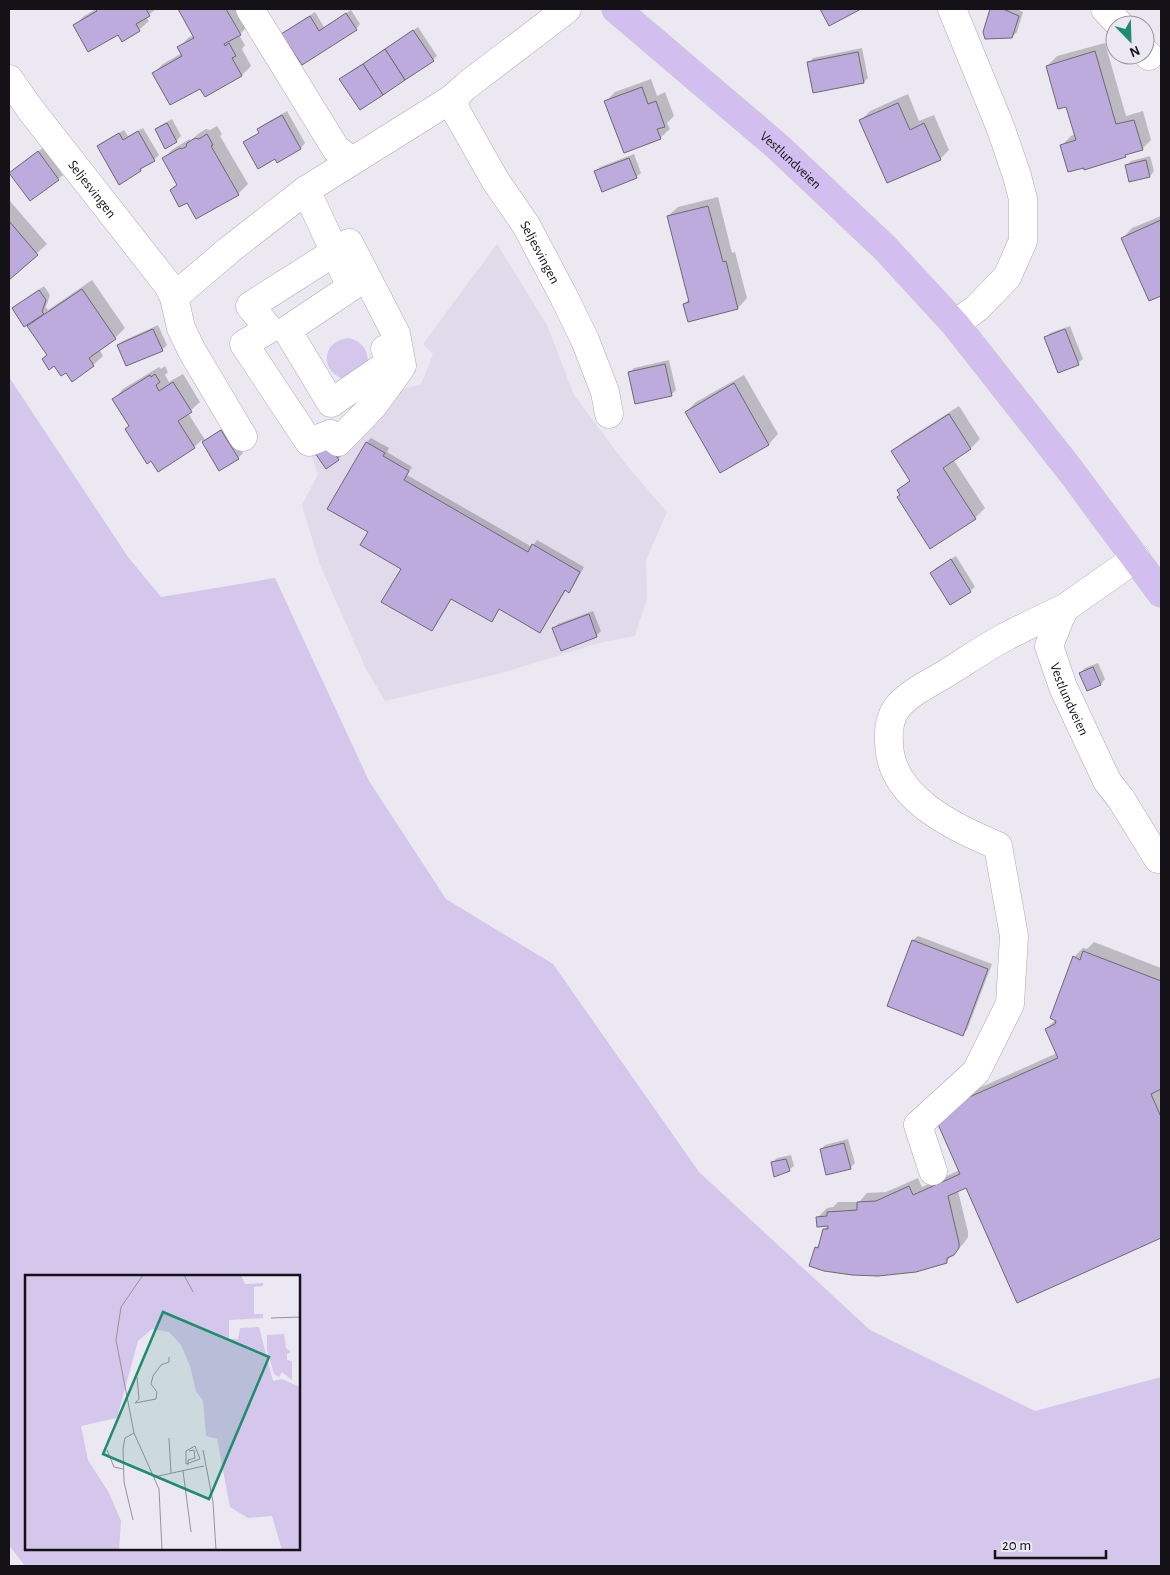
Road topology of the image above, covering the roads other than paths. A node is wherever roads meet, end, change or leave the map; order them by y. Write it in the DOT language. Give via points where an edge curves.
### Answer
graph roads {
  1 [pos="250,9"];
  2 [pos="567,9"];
  3 [pos="616,9"];
  4 [pos="952,9"];
  5 [pos="9,79"];
  6 [pos="453,98"];
  7 [pos="351,160"];
  8 [pos="306,190"];
  9 [pos="335,253"];
  10 [pos="351,287"];
  11 [pos="174,297"];
  12 [pos="955,324"];
  13 [pos="609,414"];
  14 [pos="243,438"];
  15 [pos="1136,558"];
  16 [pos="1161,593"];
  17 [pos="1065,608"];
  18 [pos="1158,859"];
  19 [pos="933,1171"];
  1 -- 7 [label="street" via="336,149"];
  2 -- 6 [label="street"];
  3 -- 12 [label="main road, Vestlundveien" via="778,147 885,248"];
  4 -- 12 [label="street" via="1017,176 1023,199 1024,242 1007,277 977,308"];
  5 -- 11 [label="street, Seljesvingen"];
  6 -- 7 [label="street"];
  6 -- 13 [label="street, Seljesvingen" via="456,111 526,225 563,295 605,392"];
  7 -- 8 [label="street"];
  8 -- 9 [label="street"];
  8 -- 11 [label="street"];
  9 -- 9 [label="street" via="349,243 396,334 402,366 374,406 338,442 330,434 309,442 244,344 269,329 250,306"];
  9 -- 10 [label="street"];
  11 -- 14 [label="street, Seljesvingen" via="180,328"];
  12 -- 15 [label="main road, Vestlundveien"];
  15 -- 16 [label="main road, Vestlundveien"];
  15 -- 17 [label="street"];
  17 -- 18 [label="street, Vestlundveien" via="1049,646 1063,687 1107,781"];
  17 -- 19 [label="street" via="1006,637 912,693 896,709 888,725 894,769 911,795 943,820 998,846 1014,936 1010,1004 976,1072 918,1125"];
}
